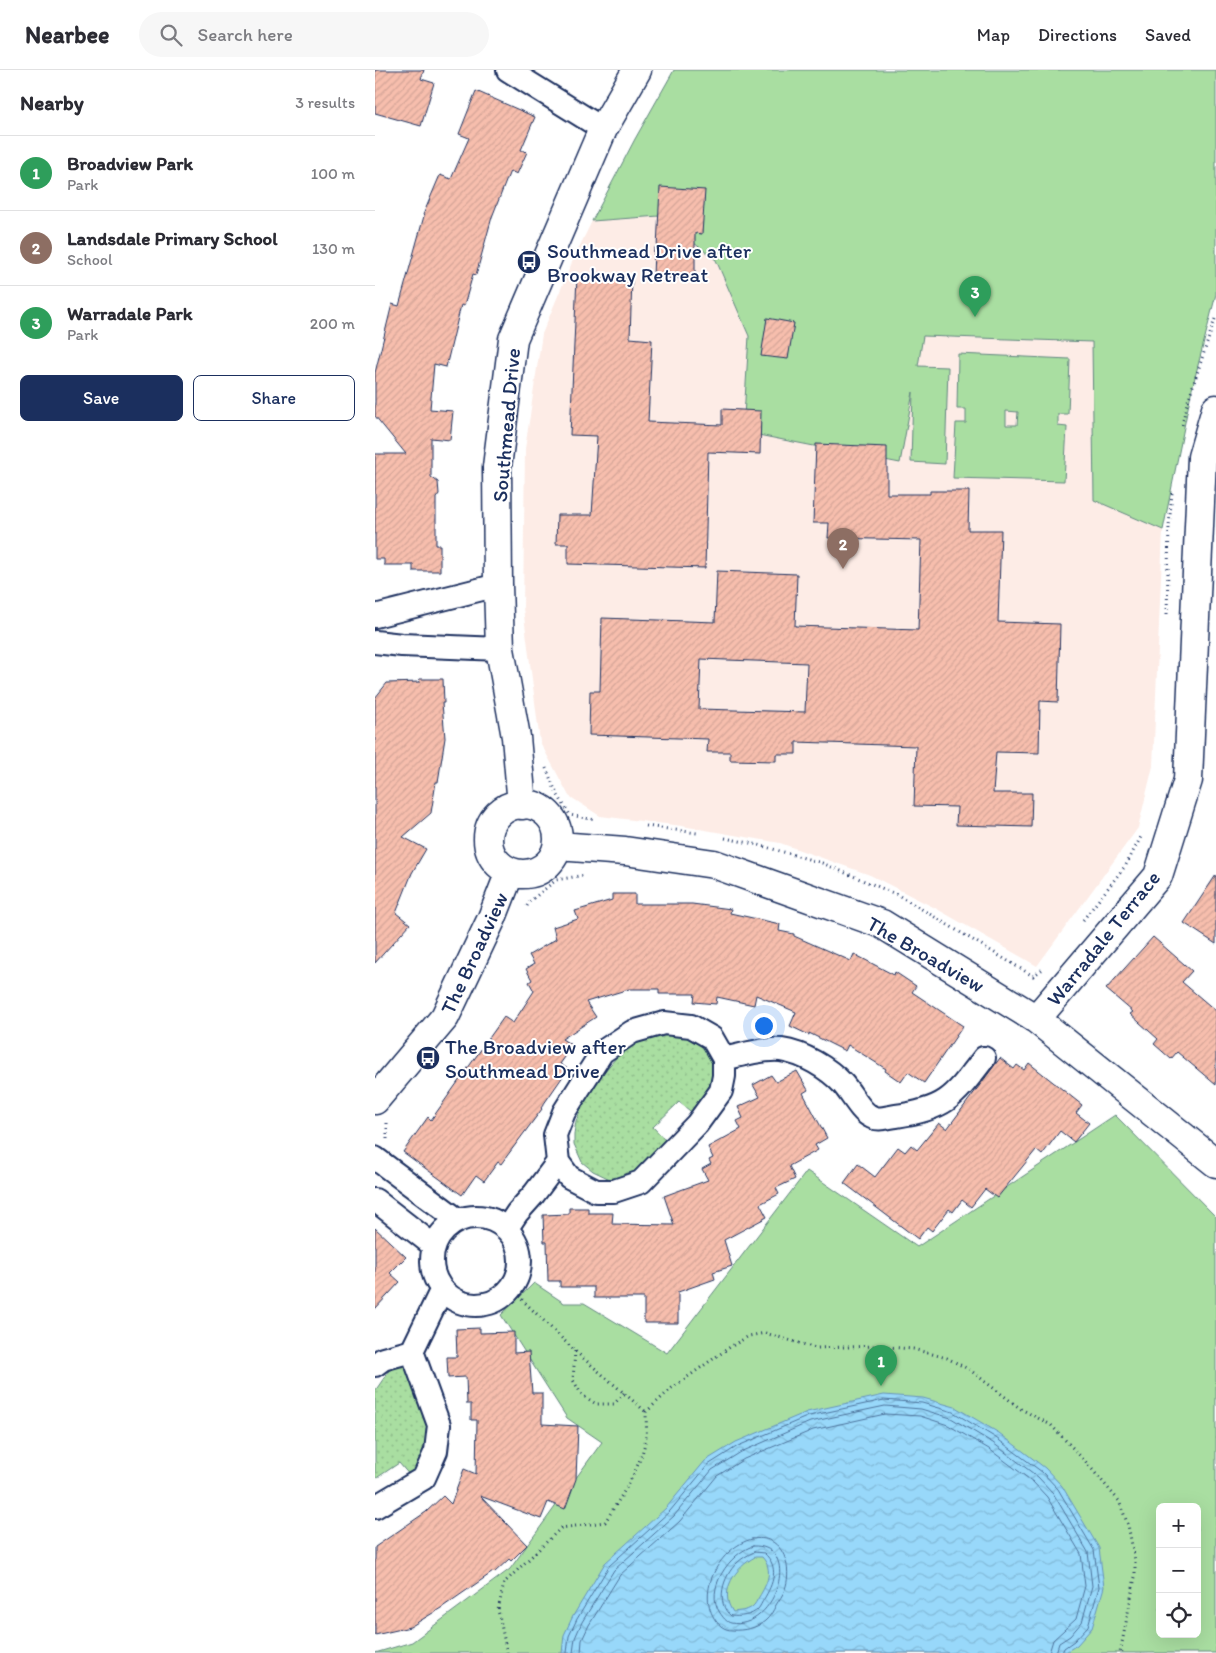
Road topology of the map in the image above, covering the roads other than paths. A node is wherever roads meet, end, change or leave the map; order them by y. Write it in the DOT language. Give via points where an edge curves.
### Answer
graph roads {
  1 [pos="508,70"];
  2 [pos="637,70"];
  3 [pos="603,129"];
  4 [pos="1216,409"];
  5 [pos="498,585"];
  6 [pos="375,616"];
  7 [pos="375,642"];
  8 [pos="500,649"];
  9 [pos="523,805"];
  10 [pos="558,846"];
  11 [pos="510,872"];
  12 [pos="1036,1019"];
  13 [pos="724,1058"];
  14 [pos="984,1058"];
  15 [pos="381,1107"];
  16 [pos="381,1150"];
  17 [pos="558,1162"];
  18 [pos="1216,1163"];
  19 [pos="375,1200"];
  20 [pos="458,1220"];
  21 [pos="507,1228"];
  22 [pos="434,1246"];
  23 [pos="442,1290"];
  24 [pos="412,1350"];
  25 [pos="375,1365"];
  26 [pos="375,1507"];
  1 -- 3 [label="street"];
  2 -- 3 [label="street, Southmead Drive"];
  3 -- 5 [label="street, Southmead Drive" via="513,339 497,467"];
  4 -- 12 [label="street, Warradale Terrace" via="1202,457 1188,780 1158,876"];
  5 -- 6 [label="street"];
  5 -- 8 [label="street, Southmead Drive"];
  7 -- 8 [label="street"];
  8 -- 9 [label="street, Southmead Drive" via="516,737"];
  9 -- 10 [label="street" via="533,806 550,817 557,831"];
  9 -- 11 [label="street" via="499,814 488,837 496,862"];
  10 -- 11 [label="street" via="553,858 534,872"];
  10 -- 12 [label="street, The Broadview" via="625,851 715,864 882,924"];
  11 -- 15 [label="street, The Broadview" via="445,1017"];
  12 -- 18 [label="street, The Broadview"];
  13 -- 14 [label="street" via="780,1050 813,1061 834,1074 872,1118 917,1114 933,1109 961,1088"];
  13 -- 17 [label="street" via="721,1091 697,1124 641,1182 614,1191 596,1191 569,1177"];
  13 -- 17 [label="street" via="712,1038 691,1026 664,1023 632,1032 602,1052 563,1112 555,1135"];
  16 -- 20 [label="street"];
  17 -- 21 [label="street"];
  19 -- 22 [label="street"];
  20 -- 21 [label="street" via="473,1216 489,1218"];
  20 -- 22 [label="street" via="442,1232"];
  21 -- 23 [label="street" via="521,1256 520,1271 511,1289 499,1299 469,1305 453,1299"];
  22 -- 23 [label="street" via="431,1261 434,1276"];
  23 -- 24 [label="street"];
  24 -- 25 [label="street" via="383,1359"];
  24 -- 26 [label="street" via="439,1424 436,1451 424,1478"];
}
